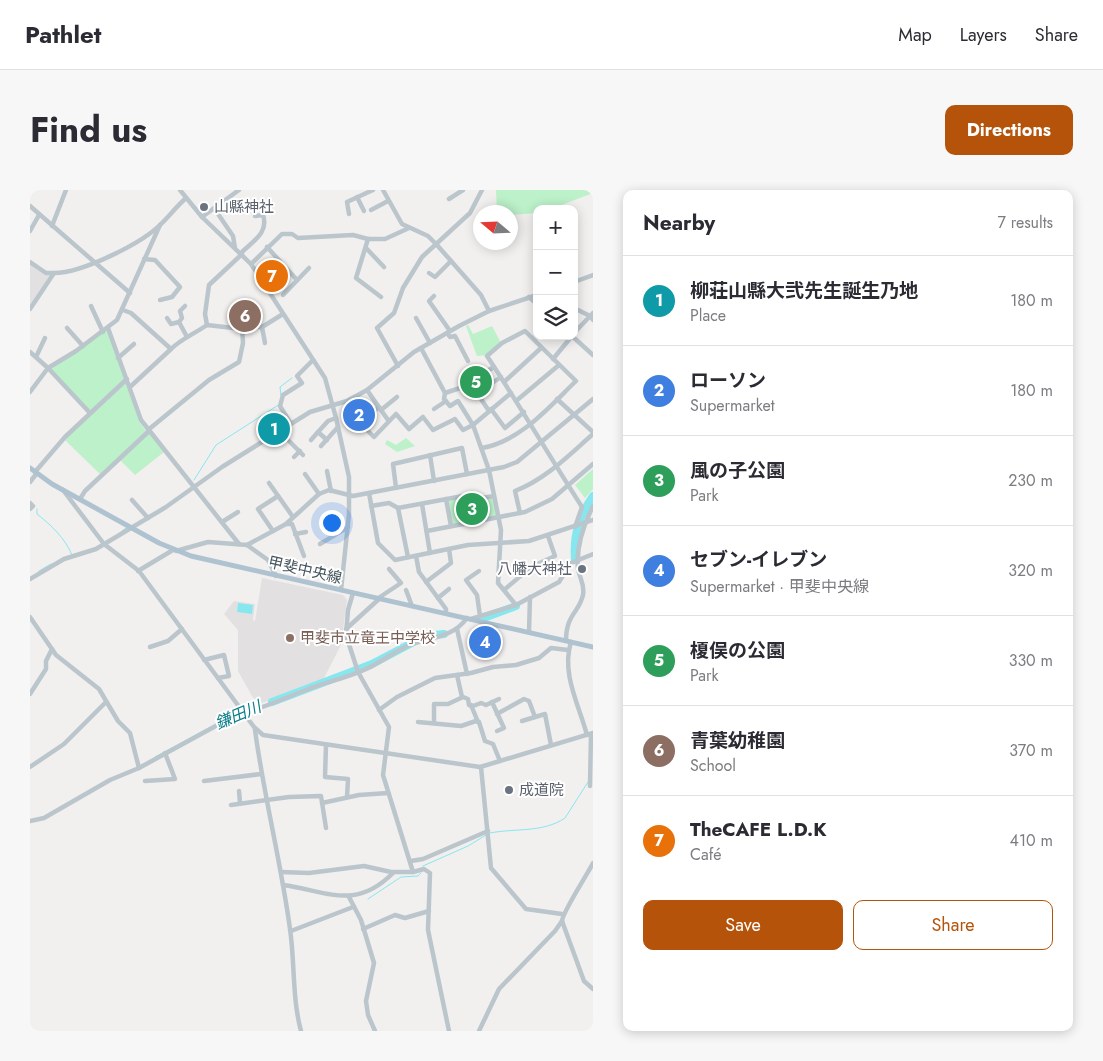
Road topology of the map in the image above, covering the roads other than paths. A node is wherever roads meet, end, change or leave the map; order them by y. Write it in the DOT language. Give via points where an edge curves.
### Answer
graph roads {
  1 [pos="66,190"];
  2 [pos="180,190"];
  3 [pos="239,190"];
  4 [pos="373,190"];
  5 [pos="383,190"];
  6 [pos="462,190"];
  7 [pos="478,191"];
  8 [pos="357,197"];
  9 [pos="186,198"];
  10 [pos="448,199"];
  11 [pos="388,200"];
  12 [pos="30,206"];
  13 [pos="214,208"];
  14 [pos="371,210"];
  15 [pos="364,211"];
  16 [pos="349,214"];
  17 [pos="40,215"];
  18 [pos="255,216"];
  19 [pos="202,217"];
  20 [pos="160,225"];
  21 [pos="52,226"];
  22 [pos="409,228"];
  23 [pos="30,231"];
  24 [pos="368,239"];
  25 [pos="437,245"];
  26 [pos="267,247"];
  27 [pos="235,248"];
  28 [pos="366,248"];
  29 [pos="241,254"];
  30 [pos="144,259"];
  31 [pos="451,261"];
  32 [pos="30,262"];
  33 [pos="94,262"];
  34 [pos="251,264"];
  35 [pos="384,267"];
  36 [pos="309,268"];
  37 [pos="429,272"];
  38 [pos="54,273"];
  39 [pos="593,275"];
  40 [pos="297,280"];
  41 [pos="578,281"];
  42 [pos="130,293"];
  43 [pos="282,295"];
  44 [pos="434,296"];
  45 [pos="533,296"];
  46 [pos="381,297"];
  47 [pos="529,297"];
  48 [pos="160,300"];
  49 [pos="533,300"];
  50 [pos="91,306"];
  51 [pos="185,306"];
  52 [pos="30,309"];
  53 [pos="123,310"];
  54 [pos="578,310"];
  55 [pos="489,311"];
  56 [pos="283,314"];
  57 [pos="592,316"];
  58 [pos="167,318"];
  59 [pos="416,318"];
  60 [pos="179,322"];
  61 [pos="206,325"];
  62 [pos="242,327"];
  63 [pos="262,327"];
  64 [pos="67,328"];
  65 [pos="108,328"];
  66 [pos="578,329"];
  67 [pos="103,332"];
  68 [pos="449,332"];
  69 [pos="187,336"];
  70 [pos="45,338"];
  71 [pos="569,340"];
  72 [pos="576,340"];
  73 [pos="265,343"];
  74 [pos="430,343"];
  75 [pos="134,344"];
  76 [pos="83,346"];
  77 [pos="421,348"];
  78 [pos="542,348"];
  79 [pos="171,349"];
  80 [pos="30,352"];
  81 [pos="593,355"];
  82 [pos="36,357"];
  83 [pos="118,358"];
  84 [pos="553,359"];
  85 [pos="313,360"];
  86 [pos="468,361"];
  87 [pos="559,365"];
  88 [pos="398,366"];
  89 [pos="494,367"];
  90 [pos="48,368"];
  91 [pos="484,373"];
  92 [pos="501,377"];
  93 [pos="127,379"];
  94 [pos="504,382"];
  95 [pos="130,387"];
  96 [pos="463,387"];
  97 [pos="367,390"];
  98 [pos="30,392"];
  99 [pos="445,393"];
  100 [pos="511,393"];
  101 [pos="397,397"];
  102 [pos="557,399"];
  103 [pos="593,399"];
  104 [pos="446,401"];
  105 [pos="516,401"];
  106 [pos="333,404"];
  107 [pos="380,408"];
  108 [pos="434,409"];
  109 [pos="490,410"];
  110 [pos="524,412"];
  111 [pos="90,413"];
  112 [pos="574,415"];
  113 [pos="336,418"];
  114 [pos="388,420"];
  115 [pos="530,423"];
  116 [pos="291,424"];
  117 [pos="473,424"];
  118 [pos="338,427"];
  119 [pos="148,430"];
  120 [pos="279,431"];
  121 [pos="318,432"];
  122 [pos="593,433"];
  123 [pos="311,440"];
  124 [pos="327,440"];
  125 [pos="543,442"];
  126 [pos="321,446"];
  127 [pos="482,448"];
  128 [pos="430,455"];
  129 [pos="294,457"];
  130 [pos="593,464"];
  131 [pos="558,465"];
  132 [pos="30,468"];
  133 [pos="488,470"];
  134 [pos="326,471"];
  135 [pos="36,473"];
  136 [pos="305,474"];
  137 [pos="467,474"];
  138 [pos="434,481"];
  139 [pos="30,482"];
  140 [pos="269,483"];
  141 [pos="568,485"];
  142 [pos="194,487"];
  143 [pos="396,488"];
  144 [pos="62,489"];
  145 [pos="332,491"];
  146 [pos="369,493"];
  147 [pos="319,494"];
  148 [pos="350,494"];
  149 [pos="278,496"];
  150 [pos="494,496"];
  151 [pos="446,499"];
  152 [pos="80,500"];
  153 [pos="132,500"];
  154 [pos="30,503"];
  155 [pos="422,504"];
  156 [pos="371,506"];
  157 [pos="593,506"];
  158 [pos="398,508"];
  159 [pos="30,509"];
  160 [pos="238,512"];
  161 [pos="520,513"];
  162 [pos="293,517"];
  163 [pos="498,517"];
  164 [pos="148,518"];
  165 [pos="593,520"];
  166 [pos="222,522"];
  167 [pos="586,522"];
  168 [pos="286,524"];
  169 [pos="451,526"];
  170 [pos="575,526"];
  171 [pos="130,527"];
  172 [pos="348,527"];
  173 [pos="272,531"];
  174 [pos="427,531"];
  175 [pos="306,532"];
  176 [pos="295,534"];
  177 [pos="548,536"];
  178 [pos="104,544"];
  179 [pos="239,544"];
  180 [pos="320,544"];
  181 [pos="247,545"];
  182 [pos="501,545"];
  183 [pos="449,549"];
  184 [pos="174,550"];
  185 [pos="430,553"];
  186 [pos="593,554"];
  187 [pos="304,556"];
  188 [pos="416,556"];
  189 [pos="408,557"];
  190 [pos="579,560"];
  191 [pos="389,569"];
  192 [pos="479,571"];
  193 [pos="137,572"];
  194 [pos="276,576"];
  195 [pos="30,578"];
  196 [pos="426,582"];
  197 [pos="448,589"];
  198 [pos="341,590"];
  199 [pos="406,590"];
  200 [pos="504,590"];
  201 [pos="353,593"];
  202 [pos="530,597"];
  203 [pos="438,598"];
  204 [pos="378,599"];
  205 [pos="516,605"];
  206 [pos="412,606"];
  207 [pos="446,614"];
  208 [pos="30,616"];
  209 [pos="480,616"];
  210 [pos="469,619"];
  211 [pos="182,629"];
  212 [pos="346,629"];
  213 [pos="457,629"];
  214 [pos="529,632"];
  215 [pos="568,641"];
  216 [pos="150,647"];
  217 [pos="593,647"];
  218 [pos="52,649"];
  219 [pos="568,650"];
  220 [pos="204,660"];
  221 [pos="357,671"];
  222 [pos="467,674"];
  223 [pos="457,675"];
  224 [pos="218,678"];
  225 [pos="30,694"];
  226 [pos="462,697"];
  227 [pos="499,699"];
  228 [pos="106,702"];
  229 [pos="492,702"];
  230 [pos="470,705"];
  231 [pos="379,710"];
  232 [pos="244,714"];
  233 [pos="497,714"];
  234 [pos="535,717"];
  235 [pos="522,721"];
  236 [pos="418,722"];
  237 [pos="434,722"];
  238 [pos="478,722"];
  239 [pos="255,728"];
  240 [pos="497,731"];
  241 [pos="591,734"];
  242 [pos="551,745"];
  243 [pos="326,746"];
  244 [pos="165,754"];
  245 [pos="386,754"];
  246 [pos="500,761"];
  247 [pos="30,767"];
  248 [pos="481,767"];
  249 [pos="140,768"];
  250 [pos="261,774"];
  251 [pos="145,781"];
  252 [pos="204,781"];
  253 [pos="590,786"];
  254 [pos="239,791"];
  255 [pos="388,793"];
  256 [pos="347,798"];
  257 [pos="266,800"];
  258 [pos="322,803"];
  259 [pos="231,804"];
  260 [pos="240,804"];
  261 [pos="30,821"];
  262 [pos="326,828"];
  263 [pos="488,831"];
  264 [pos="410,861"];
  265 [pos="593,863"];
  266 [pos="281,872"];
  267 [pos="393,872"];
  268 [pos="413,872"];
  269 [pos="283,885"];
  270 [pos="349,897"];
  271 [pos="353,907"];
  272 [pos="429,911"];
  273 [pos="562,914"];
  274 [pos="562,921"];
  275 [pos="363,929"];
  276 [pos="291,931"];
  277 [pos="593,989"];
  278 [pos="301,1031"];
  279 [pos="376,1031"];
  280 [pos="448,1031"];
  281 [pos="479,1031"];
  1 -- 21 [label="street"];
  2 -- 9 [label="street"];
  3 -- 13 [label="street"];
  4 -- 8 [label="street"];
  5 -- 11 [label="street"];
  6 -- 10 [label="street"];
  7 -- 25 [label="street" via="470,213"];
  8 -- 15 [label="street"];
  8 -- 16 [label="street" via="348,202"];
  9 -- 19 [label="street"];
  9 -- 20 [label="street"];
  11 -- 14 [label="street"];
  11 -- 22 [label="street" via="402,224"];
  12 -- 17 [label="street"];
  13 -- 19 [label="street"];
  13 -- 27 [label="street" via="232,236"];
  17 -- 21 [label="street"];
  17 -- 23 [label="street"];
  18 -- 29 [label="street" via="263,215 264,231"];
  19 -- 27 [label="street"];
  20 -- 30 [label="street"];
  20 -- 33 [label="street" via="133,245"];
  21 -- 33 [label="street"];
  22 -- 24 [label="street" via="385,239"];
  22 -- 25 [label="street" via="428,236"];
  24 -- 26 [label="street" via="353,235 298,238 282,234"];
  24 -- 28 [label="street"];
  25 -- 31 [label="street"];
  25 -- 88 [label="street" via="422,257 403,288 394,313 377,328"];
  26 -- 34 [label="street"];
  26 -- 40 [label="street"];
  27 -- 29 [label="street"];
  28 -- 35 [label="street"];
  28 -- 46 [label="street" via="356,278"];
  29 -- 34 [label="street"];
  29 -- 61 [label="street" via="209,286"];
  30 -- 42 [label="street"];
  30 -- 48 [label="street" via="154,260 180,287 172,297"];
  31 -- 37 [label="street" via="435,277"];
  31 -- 55 [label="street" via="481,295"];
  32 -- 38 [label="street"];
  33 -- 38 [label="street" via="68,273"];
  33 -- 42 [label="street"];
  34 -- 56 [label="street"];
  36 -- 40 [label="street"];
  38 -- 52 [label="street"];
  39 -- 41 [label="street"];
  40 -- 43 [label="street"];
  42 -- 53 [label="street"];
  44 -- 68 [label="street" via="429,301"];
  45 -- 47 [label="street"];
  47 -- 49 [label="street"];
  47 -- 55 [label="street"];
  50 -- 67 [label="street"];
  51 -- 60 [label="street" via="180,311 182,318"];
  53 -- 65 [label="street"];
  53 -- 79 [label="street" via="131,313"];
  54 -- 57 [label="street"];
  55 -- 68 [label="street"];
  56 -- 63 [label="street"];
  56 -- 85 [label="street"];
  57 -- 66 [label="street"];
  58 -- 60 [label="street" via="171,324"];
  59 -- 74 [label="street"];
  60 -- 69 [label="street"];
  61 -- 62 [label="street"];
  61 -- 69 [label="street"];
  62 -- 63 [label="street"];
  62 -- 119 [label="street" via="239,362 209,380"];
  63 -- 73 [label="street"];
  64 -- 76 [label="street"];
  65 -- 67 [label="street"];
  65 -- 83 [label="street"];
  67 -- 76 [label="street"];
  68 -- 74 [label="street"];
  68 -- 86 [label="street" via="450,337 455,336"];
  69 -- 79 [label="street"];
  70 -- 82 [label="street"];
  71 -- 84 [label="street"];
  72 -- 81 [label="street"];
  74 -- 77 [label="street"];
  75 -- 83 [label="street"];
  76 -- 90 [label="street"];
  77 -- 88 [label="street"];
  77 -- 99 [label="street"];
  78 -- 84 [label="street"];
  78 -- 89 [label="street" via="525,331 502,343 487,356"];
  78 -- 94 [label="street"];
  79 -- 95 [label="street"];
  80 -- 82 [label="street"];
  82 -- 90 [label="street"];
  83 -- 93 [label="street"];
  84 -- 87 [label="street"];
  85 -- 106 [label="street" via="325,378"];
  85 -- 116 [label="street" via="297,376 302,383 283,395 280,406"];
  87 -- 102 [label="street" via="576,382"];
  87 -- 105 [label="street"];
  88 -- 97 [label="street"];
  89 -- 91 [label="street"];
  89 -- 92 [label="street"];
  90 -- 98 [label="street"];
  90 -- 111 [label="street"];
  92 -- 94 [label="street"];
  92 -- 109 [label="street" via="477,393"];
  93 -- 95 [label="street"];
  93 -- 111 [label="street"];
  94 -- 100 [label="street"];
  95 -- 119 [label="street" via="141,420"];
  96 -- 99 [label="street"];
  97 -- 106 [label="street" via="347,401"];
  97 -- 107 [label="street"];
  99 -- 104 [label="street"];
  100 -- 105 [label="street"];
  100 -- 109 [label="street"];
  101 -- 107 [label="street"];
  102 -- 112 [label="street"];
  102 -- 115 [label="street"];
  103 -- 112 [label="street"];
  104 -- 108 [label="street"];
  104 -- 117 [label="street" via="450,406 458,401"];
  105 -- 110 [label="street"];
  106 -- 113 [label="street"];
  106 -- 116 [label="street" via="314,409"];
  107 -- 114 [label="street"];
  107 -- 114 [label="street" via="360,423 374,437"];
  109 -- 110 [label="street" via="505,428"];
  109 -- 117 [label="street"];
  110 -- 115 [label="street"];
  111 -- 135 [label="street" via="65,437"];
  112 -- 122 [label="street"];
  112 -- 125 [label="street"];
  113 -- 118 [label="street"];
  113 -- 121 [label="street" via="328,421"];
  114 -- 117 [label="street" via="396,414 410,429 423,418 433,430 455,419 462,430"];
  115 -- 125 [label="street"];
  115 -- 127 [label="street" via="503,443"];
  116 -- 120 [label="street"];
  117 -- 127 [label="street"];
  118 -- 124 [label="street"];
  118 -- 148 [label="street" via="348,468"];
  119 -- 142 [label="street"];
  119 -- 152 [label="street" via="85,491"];
  120 -- 129 [label="street" via="301,453"];
  120 -- 142 [label="street"];
  121 -- 123 [label="street"];
  121 -- 124 [label="street"];
  122 -- 131 [label="street"];
  124 -- 126 [label="street"];
  125 -- 131 [label="street"];
  125 -- 133 [label="street" via="517,462"];
  127 -- 133 [label="street"];
  128 -- 137 [label="street" via="462,448"];
  128 -- 138 [label="street"];
  128 -- 143 [label="street" via="393,464"];
  130 -- 141 [label="street"];
  131 -- 141 [label="street"];
  131 -- 161 [label="street" via="540,479 515,491"];
  132 -- 135 [label="main road, 甲斐中央線"];
  133 -- 137 [label="street"];
  133 -- 150 [label="street"];
  134 -- 145 [label="street"];
  135 -- 139 [label="street"];
  135 -- 144 [label="main road, 甲斐中央線"];
  136 -- 147 [label="street"];
  137 -- 138 [label="street"];
  138 -- 143 [label="street"];
  140 -- 149 [label="street"];
  141 -- 161 [label="street" via="540,506"];
  141 -- 170 [label="street" via="582,507"];
  142 -- 164 [label="street"];
  142 -- 166 [label="street"];
  143 -- 146 [label="street"];
  144 -- 152 [label="main road, 甲斐中央線"];
  144 -- 178 [label="street"];
  145 -- 147 [label="street"];
  145 -- 148 [label="street"];
  146 -- 148 [label="street"];
  146 -- 156 [label="street"];
  147 -- 162 [label="street"];
  148 -- 172 [label="street"];
  149 -- 162 [label="street"];
  149 -- 173 [label="street" via="258,509"];
  150 -- 151 [label="street" via="464,501 463,496"];
  150 -- 163 [label="street"];
  151 -- 155 [label="street"];
  151 -- 169 [label="street"];
  152 -- 171 [label="main road, 甲斐中央線"];
  153 -- 164 [label="street"];
  154 -- 159 [label="street" via="33,506"];
  155 -- 158 [label="street"];
  155 -- 174 [label="street"];
  156 -- 158 [label="street" via="389,503"];
  156 -- 189 [label="street" via="378,543 394,560"];
  157 -- 167 [label="street"];
  158 -- 189 [label="street"];
  160 -- 166 [label="street"];
  161 -- 163 [label="street"];
  162 -- 168 [label="street"];
  163 -- 169 [label="street"];
  163 -- 182 [label="street"];
  164 -- 171 [label="street"];
  165 -- 167 [label="street"];
  166 -- 179 [label="street"];
  167 -- 170 [label="street"];
  167 -- 190 [label="street"];
  168 -- 173 [label="street"];
  168 -- 176 [label="street" via="292,524"];
  169 -- 174 [label="street"];
  170 -- 177 [label="street"];
  171 -- 178 [label="street"];
  171 -- 184 [label="main road, 甲斐中央線"];
  172 -- 180 [label="street"];
  172 -- 198 [label="street"];
  173 -- 181 [label="street"];
  174 -- 185 [label="street"];
  175 -- 176 [label="street"];
  176 -- 187 [label="street"];
  177 -- 182 [label="street"];
  177 -- 200 [label="street" via="555,556 530,567"];
  178 -- 193 [label="street"];
  178 -- 195 [label="street" via="64,559"];
  179 -- 181 [label="street"];
  179 -- 184 [label="street" via="208,542"];
  181 -- 194 [label="street" via="268,560"];
  182 -- 183 [label="street" via="468,545"];
  182 -- 200 [label="street" via="498,583"];
  183 -- 185 [label="street"];
  183 -- 196 [label="street" via="451,563"];
  184 -- 193 [label="street"];
  184 -- 194 [label="main road, 甲斐中央線"];
  185 -- 188 [label="street"];
  186 -- 190 [label="street"];
  188 -- 189 [label="street"];
  188 -- 196 [label="street" via="419,572"];
  190 -- 202 [label="street" via="571,563 558,582"];
  190 -- 215 [label="street" via="583,594 566,628"];
  191 -- 204 [label="street" via="401,582"];
  192 -- 209 [label="street" via="466,580 477,595"];
  193 -- 211 [label="street"];
  194 -- 198 [label="main road, 甲斐中央線"];
  196 -- 203 [label="street"];
  197 -- 203 [label="street"];
  198 -- 201 [label="main road, 甲斐中央線"];
  199 -- 206 [label="street"];
  200 -- 205 [label="street"];
  201 -- 204 [label="main road, 甲斐中央線"];
  201 -- 212 [label="street"];
  202 -- 205 [label="street"];
  202 -- 214 [label="street"];
  203 -- 207 [label="street"];
  204 -- 206 [label="main road, 甲斐中央線"];
  204 -- 212 [label="street"];
  205 -- 209 [label="street"];
  206 -- 207 [label="main road, 甲斐中央線"];
  207 -- 210 [label="main road, 甲斐中央線"];
  208 -- 218 [label="street"];
  209 -- 210 [label="street"];
  210 -- 213 [label="street"];
  210 -- 214 [label="main road, 甲斐中央線"];
  211 -- 216 [label="street" via="168,641"];
  211 -- 220 [label="street"];
  212 -- 221 [label="street"];
  213 -- 221 [label="street" via="408,646"];
  213 -- 222 [label="street"];
  214 -- 215 [label="main road, 甲斐中央線"];
  215 -- 217 [label="main road, 甲斐中央線"];
  215 -- 219 [label="street"];
  218 -- 225 [label="street" via="46,669"];
  218 -- 228 [label="street" via="99,689"];
  219 -- 222 [label="street" via="551,648 538,658 516,665"];
  219 -- 241 [label="street" via="574,697"];
  220 -- 224 [label="street"];
  220 -- 224 [label="street" via="224,655 229,676"];
  221 -- 231 [label="street"];
  221 -- 232 [label="street"];
  222 -- 223 [label="street"];
  223 -- 226 [label="street"];
  223 -- 231 [label="street" via="427,681"];
  224 -- 232 [label="street"];
  226 -- 230 [label="street" via="468,699"];
  226 -- 237 [label="street" via="448,704 434,704"];
  227 -- 229 [label="street"];
  228 -- 247 [label="street" via="64,744"];
  228 -- 249 [label="street" via="130,733"];
  229 -- 230 [label="street"];
  229 -- 233 [label="street"];
  230 -- 238 [label="street"];
  231 -- 245 [label="street" via="389,727"];
  232 -- 239 [label="street"];
  232 -- 244 [label="street"];
  233 -- 234 [label="street" via="524,699"];
  233 -- 240 [label="street" via="504,728"];
  234 -- 235 [label="street"];
  234 -- 242 [label="street" via="545,714"];
  236 -- 237 [label="street"];
  237 -- 238 [label="street" via="461,726"];
  238 -- 246 [label="street" via="485,741 493,744"];
  239 -- 243 [label="street" via="269,737"];
  239 -- 250 [label="street"];
  241 -- 242 [label="street"];
  241 -- 253 [label="street"];
  242 -- 246 [label="street"];
  243 -- 245 [label="street"];
  243 -- 256 [label="street" via="325,777 348,779"];
  244 -- 249 [label="street"];
  244 -- 251 [label="street" via="175,779"];
  245 -- 248 [label="street"];
  245 -- 255 [label="street" via="383,775"];
  246 -- 248 [label="street"];
  248 -- 263 [label="street"];
  249 -- 261 [label="street" via="110,780 44,818"];
  250 -- 252 [label="street"];
  250 -- 257 [label="street"];
  254 -- 260 [label="street"];
  255 -- 256 [label="street"];
  255 -- 264 [label="street"];
  256 -- 258 [label="street"];
  257 -- 258 [label="street" via="321,796"];
  257 -- 260 [label="street"];
  257 -- 266 [label="street"];
  258 -- 262 [label="street"];
  259 -- 260 [label="street"];
  263 -- 264 [label="street" via="424,859"];
  263 -- 273 [label="street" via="493,872 526,909"];
  264 -- 268 [label="street"];
  265 -- 273 [label="street"];
  266 -- 267 [label="street" via="309,874 364,866"];
  266 -- 269 [label="street"];
  267 -- 268 [label="street"];
  267 -- 270 [label="street" via="375,886"];
  268 -- 272 [label="street" via="424,869 430,873"];
  269 -- 270 [label="street"];
  269 -- 276 [label="street"];
  270 -- 271 [label="street"];
  271 -- 275 [label="street"];
  271 -- 276 [label="street"];
  272 -- 275 [label="street" via="405,918 395,915"];
  272 -- 280 [label="street" via="428,930"];
  273 -- 274 [label="street"];
  274 -- 277 [label="street" via="584,981"];
  274 -- 281 [label="street" via="499,989"];
  275 -- 279 [label="street" via="374,964 366,1001 368,1015"];
  276 -- 278 [label="street" via="294,995"];
}
